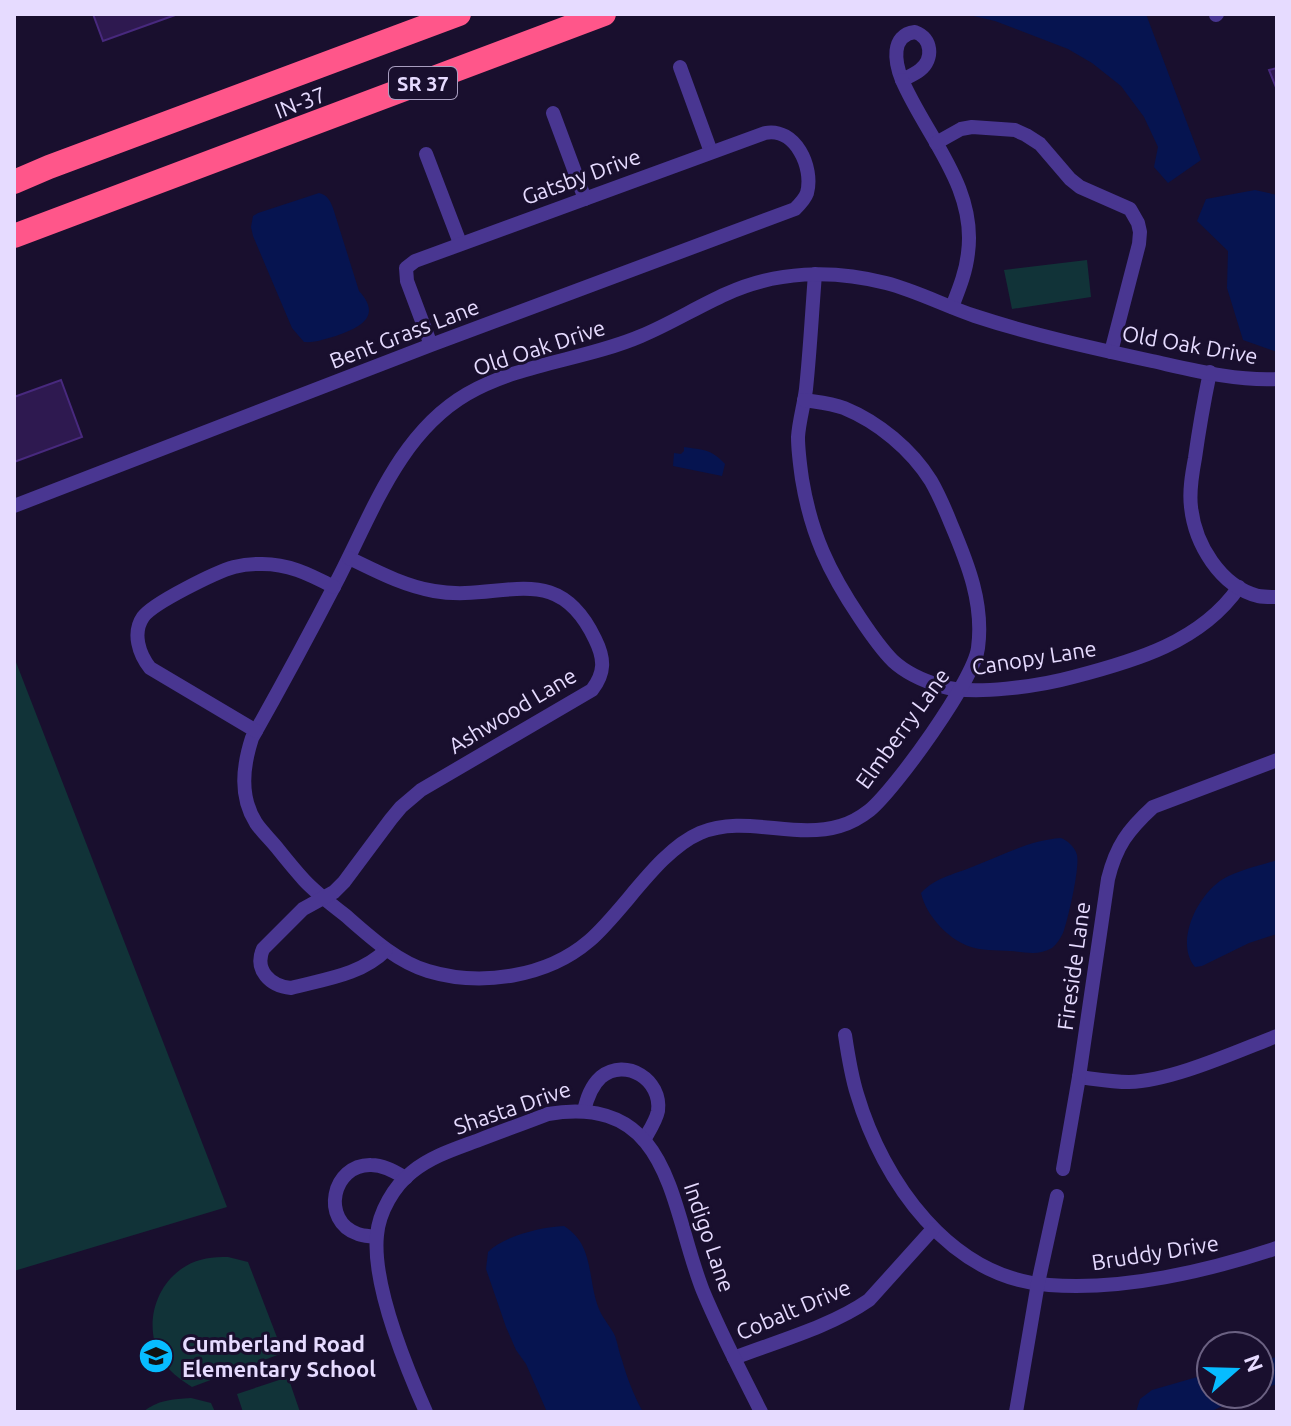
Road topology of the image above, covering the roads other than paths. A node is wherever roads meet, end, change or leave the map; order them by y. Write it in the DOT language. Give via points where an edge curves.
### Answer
graph roads {
  1 [pos="459,14"];
  2 [pos="604,14"];
  3 [pos="680,67"];
  4 [pos="902,80"];
  5 [pos="553,113"];
  6 [pos="936,143"];
  7 [pos="711,152"];
  8 [pos="426,154"];
  9 [pos="49,167"];
  10 [pos="14,174"];
  11 [pos="14,182"];
  12 [pos="806,197"];
  13 [pos="585,199"];
  14 [pos="83,212"];
  15 [pos="14,236"];
  16 [pos="460,243"];
  17 [pos="14,249"];
  18 [pos="815,274"];
  19 [pos="952,307"];
  20 [pos="431,345"];
  21 [pos="1111,352"];
  22 [pos="1210,372"];
  23 [pos="1277,379"];
  24 [pos="804,400"];
  25 [pos="14,506"];
  26 [pos="349,558"];
  27 [pos="334,587"];
  28 [pos="1239,587"];
  29 [pos="1277,597"];
  30 [pos="959,690"];
  31 [pos="256,731"];
  32 [pos="1277,760"];
  33 [pos="324,898"];
  34 [pos="386,950"];
  35 [pos="845,1035"];
  36 [pos="1277,1036"];
  37 [pos="1079,1077"];
  38 [pos="584,1111"];
  39 [pos="644,1140"];
  40 [pos="1063,1169"];
  41 [pos="406,1178"];
  42 [pos="1057,1196"];
  43 [pos="933,1229"];
  44 [pos="376,1237"];
  45 [pos="1277,1248"];
  46 [pos="1038,1283"];
  47 [pos="734,1358"];
  48 [pos="426,1412"];
  49 [pos="761,1412"];
  50 [pos="1016,1412"];
  1 -- 9 [label="highway, IN-37 / SR 37"];
  2 -- 14 [label="highway, IN-37 / SR 37"];
  3 -- 7 [label="street"];
  4 -- 6 [label="street"];
  5 -- 13 [label="street"];
  6 -- 19 [label="street" via="954,176 968,225 965,273"];
  6 -- 21 [label="street" via="972,127 1015,130 1040,144 1080,187 1130,209 1138,223 1139,244"];
  7 -- 12 [label="street, Gatsby Drive" via="765,133 787,136 803,154 809,178"];
  7 -- 13 [label="street, Gatsby Drive"];
  8 -- 16 [label="street"];
  9 -- 10 [label="highway"];
  9 -- 11 [label="highway, IN-37 / SR 37"];
  12 -- 20 [label="street, Bent Grass Lane" via="795,209 768,220"];
  13 -- 16 [label="street, Gatsby Drive"];
  14 -- 15 [label="highway, IN-37 / SR 37"];
  14 -- 17 [label="highway"];
  16 -- 20 [label="street, Gatsby Drive" via="406,268"];
  18 -- 19 [label="street, Old Oak Drive" via="886,283"];
  18 -- 24 [label="street, Canopy Lane"];
  18 -- 26 [label="street, Old Oak Drive" via="794,274 729,292 638,338 525,370 468,393 422,430 390,474"];
  19 -- 21 [label="street, Old Oak Drive" via="1022,331"];
  20 -- 25 [label="street, Bent Grass Lane"];
  21 -- 22 [label="street, Old Oak Drive"];
  22 -- 23 [label="street, Old Oak Drive"];
  22 -- 28 [label="street" via="1190,507 1210,561"];
  24 -- 30 [label="street, Canopy Lane" via="798,437 806,500 821,551 876,642 894,661 914,676"];
  24 -- 30 [label="street, Elmberry Lane" via="844,408 887,433 931,481 967,563 978,604 978,651"];
  26 -- 27 [label="street, Old Oak Drive"];
  26 -- 33 [label="street, Ashwood Lane" via="434,591 522,588 557,595 573,604 592,633 600,648 602,673 592,690 421,790 401,807 344,882"];
  27 -- 31 [label="street, Old Oak Drive"];
  27 -- 31 [label="street" via="298,569 256,563 209,577 143,616 138,649 150,668"];
  28 -- 29 [label="street" via="1257,596"];
  28 -- 30 [label="street, Canopy Lane" via="1194,631 1121,665 996,690"];
  30 -- 34 [label="street, Elmberry Lane" via="887,792 856,820 819,830 748,825 703,832 675,848 588,942 560,960 534,971 459,977 427,971"];
  31 -- 33 [label="street, Old Oak Drive" via="244,786 255,822"];
  32 -- 37 [label="street, Fireside Lane" via="1153,807 1122,841 1108,879"];
  33 -- 34 [label="street, Old Oak Drive"];
  33 -- 34 [label="street, Ashwood Lane" via="303,909 263,949 260,964 273,983 291,988 363,969"];
  35 -- 43 [label="street, Bruddy Drive" via="857,1094 875,1142 893,1177"];
  36 -- 37 [label="street" via="1147,1080"];
  37 -- 40 [label="street, Fireside Lane"];
  38 -- 39 [label="street, Indigo Lane" via="612,1118"];
  38 -- 39 [label="street, Shasta Drive" via="589,1092 601,1077 616,1070 634,1071 650,1082 657,1098 655,1120"];
  38 -- 41 [label="street, Shasta Drive" via="548,1114 436,1156"];
  39 -- 47 [label="street, Indigo Lane" via="667,1178 703,1291"];
  41 -- 44 [label="street, Shasta Drive" via="388,1201"];
  41 -- 44 [label="street" via="384,1167 363,1165 337,1184 339,1218 359,1235"];
  42 -- 46 [label="street"];
  43 -- 46 [label="street, Bruddy Drive" via="984,1266"];
  43 -- 47 [label="street, Cobalt Drive" via="860,1306"];
  44 -- 48 [label="street, Shasta Drive" via="380,1282"];
  45 -- 46 [label="street, Bruddy Drive" via="1175,1275 1100,1284"];
  46 -- 50 [label="street"];
  47 -- 49 [label="street, Indigo Lane"];
}
